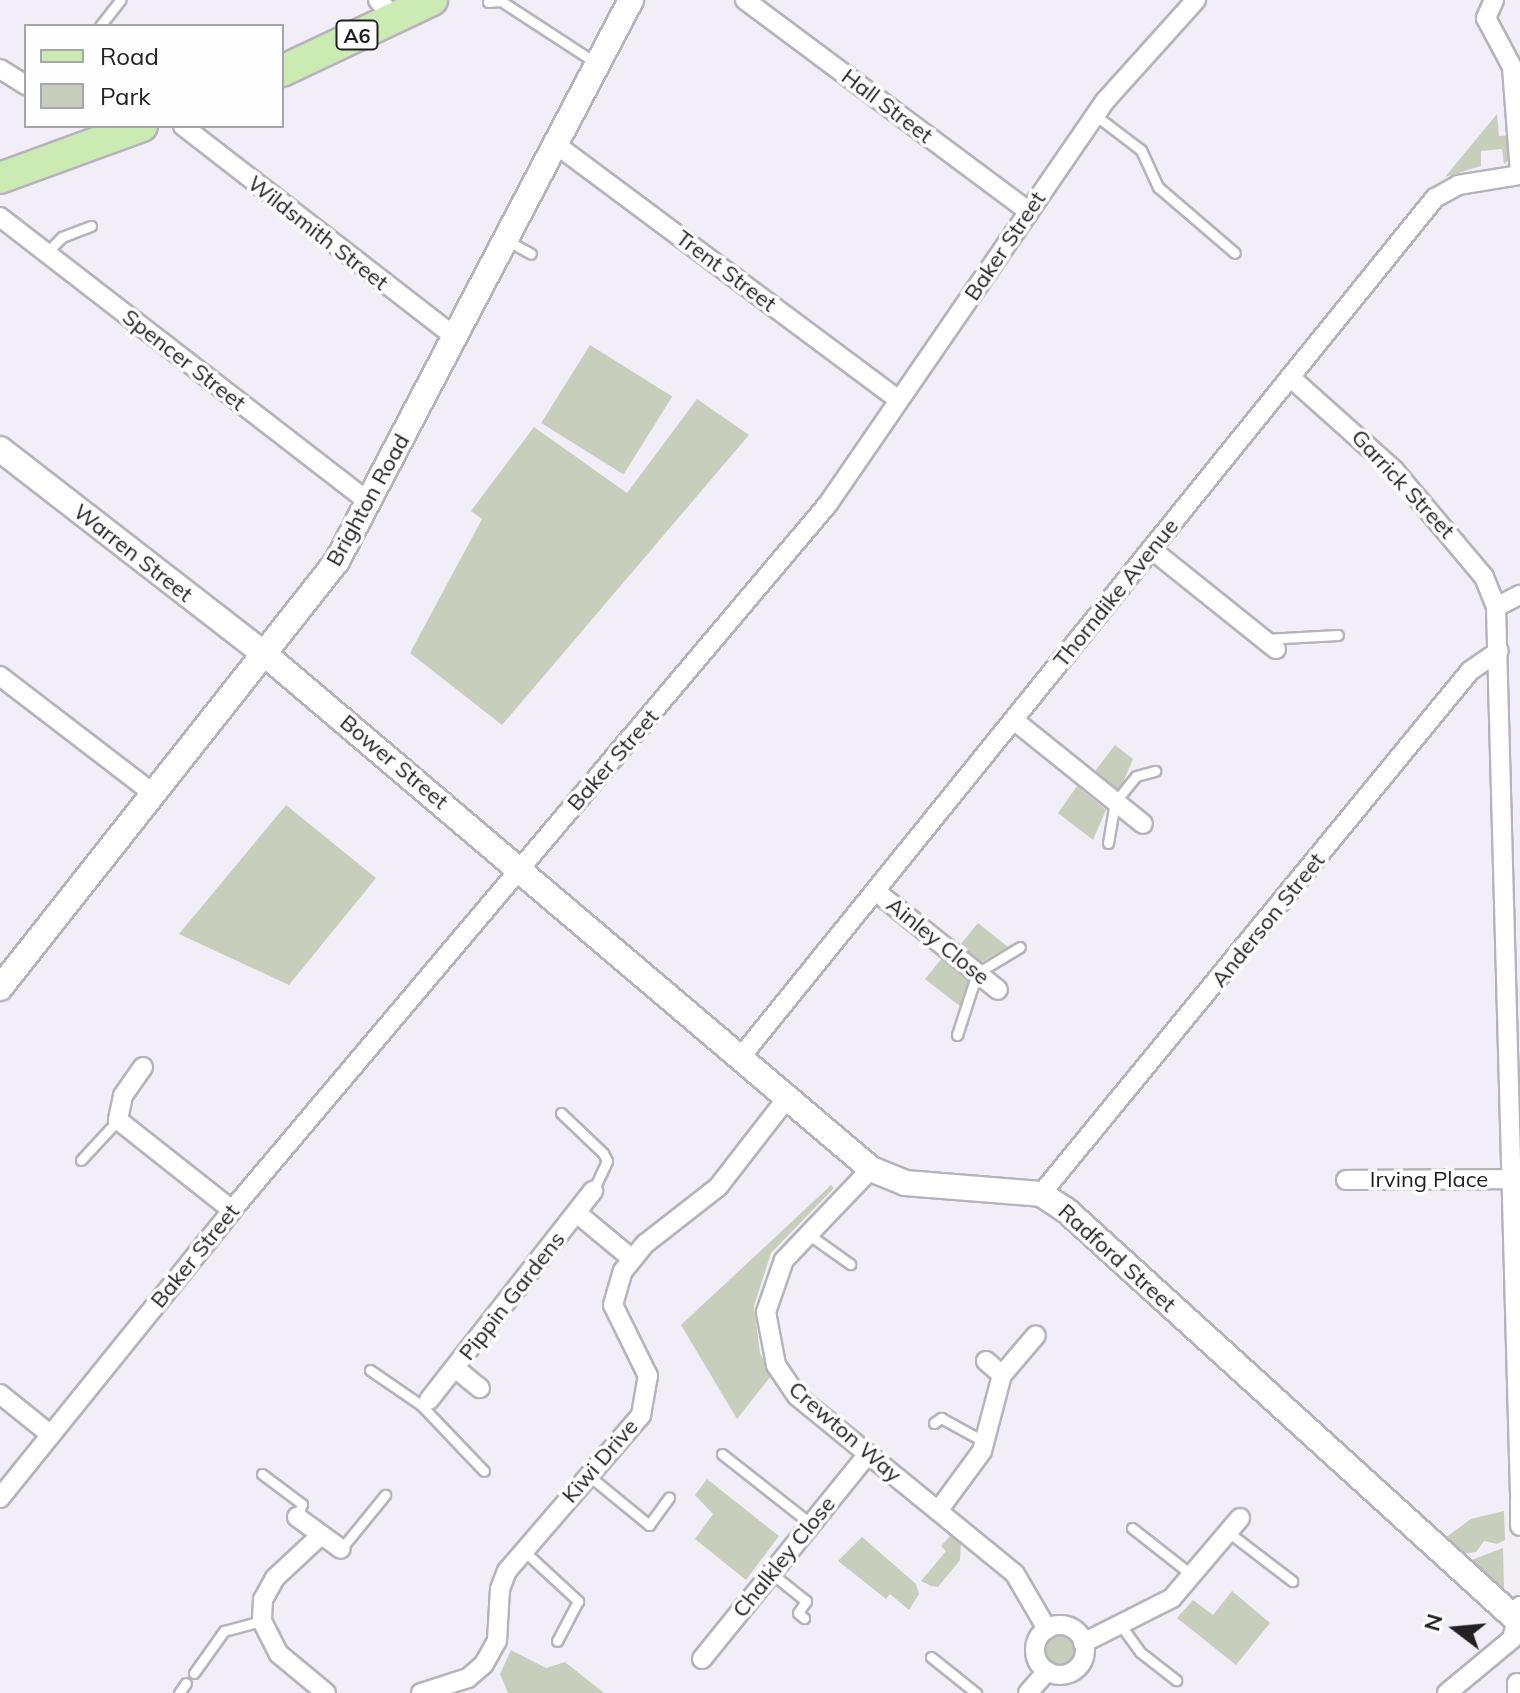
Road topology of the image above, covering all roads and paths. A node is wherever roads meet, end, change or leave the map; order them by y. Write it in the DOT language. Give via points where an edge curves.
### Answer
graph roads {
  1 [pos="120,0"];
  2 [pos="432,0"];
  3 [pos="631,0"];
  4 [pos="745,0"];
  5 [pos="1196,0"];
  6 [pos="1494,0"];
  7 [pos="488,2"];
  8 [pos="386,9"];
  9 [pos="102,24"];
  10 [pos="596,63"];
  11 [pos="1516,67"];
  12 [pos="0,69"];
  13 [pos="284,70"];
  14 [pos="24,84"];
  15 [pos="1095,115"];
  16 [pos="130,128"];
  17 [pos="186,128"];
  18 [pos="96,134"];
  19 [pos="554,143"];
  20 [pos="1520,174"];
  21 [pos="0,178"];
  22 [pos="1028,211"];
  23 [pos="0,217"];
  24 [pos="91,226"];
  25 [pos="505,239"];
  26 [pos="46,253"];
  27 [pos="1235,253"];
  28 [pos="531,254"];
  29 [pos="455,337"];
  30 [pos="1290,377"];
  31 [pos="899,400"];
  32 [pos="0,449"];
  33 [pos="368,501"];
  34 [pos="1151,549"];
  35 [pos="1520,595"];
  36 [pos="1496,607"];
  37 [pos="1338,635"];
  38 [pos="1270,644"];
  39 [pos="1499,651"];
  40 [pos="267,656"];
  41 [pos="0,676"];
  42 [pos="1015,721"];
  43 [pos="1155,771"];
  44 [pos="155,795"];
  45 [pos="1115,802"];
  46 [pos="1143,824"];
  47 [pos="1108,843"];
  48 [pos="522,868"];
  49 [pos="878,893"];
  50 [pos="1020,947"];
  51 [pos="977,973"];
  52 [pos="1513,977"];
  53 [pos="0,988"];
  54 [pos="998,990"];
  55 [pos="957,1035"];
  56 [pos="740,1058"];
  57 [pos="143,1067"];
  58 [pos="787,1098"];
  59 [pos="561,1113"];
  60 [pos="118,1120"];
  61 [pos="81,1160"];
  62 [pos="871,1169"];
  63 [pos="1346,1180"];
  64 [pos="1516,1180"];
  65 [pos="593,1191"];
  66 [pos="1041,1194"];
  67 [pos="232,1210"];
  68 [pos="578,1214"];
  69 [pos="808,1234"];
  70 [pos="631,1258"];
  71 [pos="850,1264"];
  72 [pos="1036,1335"];
  73 [pos="986,1361"];
  74 [pos="455,1368"];
  75 [pos="370,1370"];
  76 [pos="1002,1375"];
  77 [pos="1518,1382"];
  78 [pos="480,1388"];
  79 [pos="0,1394"];
  80 [pos="425,1402"];
  81 [pos="934,1423"];
  82 [pos="51,1435"];
  83 [pos="985,1442"];
  84 [pos="722,1454"];
  85 [pos="867,1455"];
  86 [pos="484,1471"];
  87 [pos="262,1474"];
  88 [pos="588,1475"];
  89 [pos="385,1495"];
  90 [pos="669,1497"];
  91 [pos="1520,1497"];
  92 [pos="0,1498"];
  93 [pos="938,1511"];
  94 [pos="297,1517"];
  95 [pos="811,1524"];
  96 [pos="1234,1525"];
  97 [pos="1520,1526"];
  98 [pos="1132,1528"];
  99 [pos="320,1536"];
  100 [pos="341,1549"];
  101 [pos="524,1551"];
  102 [pos="771,1573"];
  103 [pos="1192,1575"];
  104 [pos="1292,1581"];
  105 [pos="1519,1616"];
  106 [pos="804,1618"];
  107 [pos="262,1621"];
  108 [pos="1122,1627"];
  109 [pos="1047,1629"];
  110 [pos="557,1641"];
  111 [pos="1083,1643"];
  112 [pos="931,1657"];
  113 [pos="702,1659"];
  114 [pos="1047,1671"];
  115 [pos="194,1673"];
  116 [pos="1176,1680"];
  117 [pos="186,1683"];
  118 [pos="179,1693"];
  119 [pos="326,1693"];
  120 [pos="421,1693"];
  121 [pos="976,1693"];
  122 [pos="1028,1693"];
  123 [pos="1447,1693"];
  1 -- 9 [label="lane"];
  2 -- 8 [label="main road, A6"];
  3 -- 10 [label="street, Brighton Road"];
  4 -- 22 [label="street, Hall Street"];
  5 -- 15 [label="street, Baker Street"];
  6 -- 11 [label="street, Thorndike Avenue" via="1486,18 1488,30"];
  7 -- 10 [label="lane" via="501,1"];
  8 -- 13 [label="main road, A6"];
  10 -- 19 [label="street, Brighton Road"];
  11 -- 20 [label="street, Thorndike Avenue"];
  12 -- 14 [label="street"];
  15 -- 22 [label="street, Baker Street"];
  15 -- 27 [label="lane" via="1141,150 1158,187"];
  16 -- 18 [label="main road"];
  17 -- 29 [label="street, Wildsmith Street"];
  18 -- 21 [label="main road"];
  19 -- 25 [label="street, Brighton Road"];
  19 -- 31 [label="street, Trent Street"];
  20 -- 30 [label="street, Thorndike Avenue" via="1458,185 1435,198"];
  22 -- 31 [label="street, Baker Street"];
  23 -- 26 [label="street, Spencer Street"];
  24 -- 26 [label="lane" via="62,237"];
  25 -- 28 [label="lane"];
  25 -- 29 [label="street, Brighton Road"];
  26 -- 33 [label="street, Spencer Street"];
  29 -- 33 [label="street, Brighton Road"];
  30 -- 34 [label="street, Thorndike Avenue"];
  30 -- 36 [label="street, Garrick Street" via="1394,470 1484,577"];
  31 -- 48 [label="street, Baker Street" via="828,504"];
  32 -- 40 [label="street, Warren Street"];
  33 -- 40 [label="street, Brighton Road" via="337,561"];
  34 -- 38 [label="street"];
  34 -- 42 [label="street, Thorndike Avenue"];
  35 -- 36 [label="street"];
  36 -- 39 [label="street"];
  37 -- 38 [label="lane"];
  39 -- 52 [label="street"];
  39 -- 66 [label="street, Anderson Street" via="1470,671"];
  40 -- 44 [label="street, Brighton Road"];
  40 -- 48 [label="street, Bower Street"];
  41 -- 44 [label="street"];
  42 -- 45 [label="street"];
  42 -- 49 [label="street, Thorndike Avenue"];
  43 -- 45 [label="lane" via="1136,776"];
  44 -- 53 [label="street, Brighton Road"];
  45 -- 46 [label="street"];
  45 -- 47 [label="lane"];
  48 -- 56 [label="street, Radford Street"];
  48 -- 67 [label="street, Baker Street"];
  49 -- 51 [label="street, Ainley Close"];
  49 -- 56 [label="street, Thorndike Avenue"];
  50 -- 51 [label="lane"];
  51 -- 54 [label="street, Ainley Close"];
  51 -- 55 [label="lane"];
  52 -- 64 [label="street"];
  56 -- 58 [label="street, Radford Street"];
  57 -- 60 [label="street" via="123,1096"];
  58 -- 62 [label="street, Radford Street"];
  58 -- 70 [label="street, Kiwi Drive" via="718,1187"];
  59 -- 65 [label="lane" via="607,1161"];
  60 -- 61 [label="lane"];
  60 -- 67 [label="street"];
  62 -- 66 [label="street, Radford Street" via="905,1183"];
  62 -- 69 [label="street, Crewton Way"];
  63 -- 64 [label="street, Irving Place"];
  64 -- 77 [label="street"];
  65 -- 68 [label="street, Pippin Gardens"];
  66 -- 105 [label="street, Radford Street" via="1066,1210"];
  67 -- 82 [label="street, Baker Street"];
  68 -- 70 [label="street"];
  68 -- 74 [label="street, Pippin Gardens"];
  69 -- 71 [label="lane"];
  69 -- 85 [label="street, Crewton Way" via="784,1260 772,1285 767,1339 788,1386"];
  70 -- 88 [label="street, Kiwi Drive" via="613,1305 623,1330 640,1350 648,1389 641,1415"];
  72 -- 76 [label="street"];
  73 -- 76 [label="street"];
  74 -- 78 [label="street"];
  74 -- 80 [label="street, Pippin Gardens"];
  75 -- 80 [label="lane"];
  76 -- 83 [label="street"];
  77 -- 91 [label="street"];
  79 -- 82 [label="street"];
  80 -- 86 [label="lane"];
  81 -- 83 [label="lane" via="941,1418"];
  82 -- 92 [label="street, Baker Street"];
  83 -- 93 [label="street"];
  84 -- 95 [label="lane"];
  85 -- 93 [label="street, Crewton Way"];
  85 -- 95 [label="street, Chalkley Close"];
  87 -- 94 [label="lane" via="302,1504"];
  88 -- 90 [label="lane" via="649,1525"];
  88 -- 101 [label="street, Kiwi Drive"];
  89 -- 100 [label="lane"];
  91 -- 97 [label="street"];
  93 -- 109 [label="street, Crewton Way" via="1015,1574"];
  94 -- 99 [label="street"];
  95 -- 102 [label="street, Chalkley Close"];
  96 -- 103 [label="street"];
  96 -- 104 [label="lane"];
  98 -- 103 [label="lane"];
  99 -- 100 [label="street"];
  99 -- 107 [label="street" via="275,1578 263,1600"];
  101 -- 110 [label="lane" via="578,1601"];
  101 -- 120 [label="street, Kiwi Drive" via="500,1589 497,1641 484,1664 468,1678"];
  102 -- 106 [label="lane" via="806,1601 798,1613"];
  102 -- 113 [label="street, Chalkley Close"];
  103 -- 108 [label="street" via="1172,1598"];
  105 -- 123 [label="street" via="1512,1639"];
  107 -- 115 [label="lane" via="224,1631"];
  107 -- 119 [label="street" via="279,1654"];
  108 -- 111 [label="street"];
  108 -- 116 [label="lane" via="1140,1652"];
  109 -- 111 [label="street" via="1067,1627"];
  109 -- 114 [label="street" via="1035,1646 1038,1663"];
  111 -- 114 [label="street" via="1084,1655 1075,1670 1060,1675"];
  112 -- 121 [label="lane"];
  114 -- 122 [label="street"];
  117 -- 118 [label="lane"];
}
